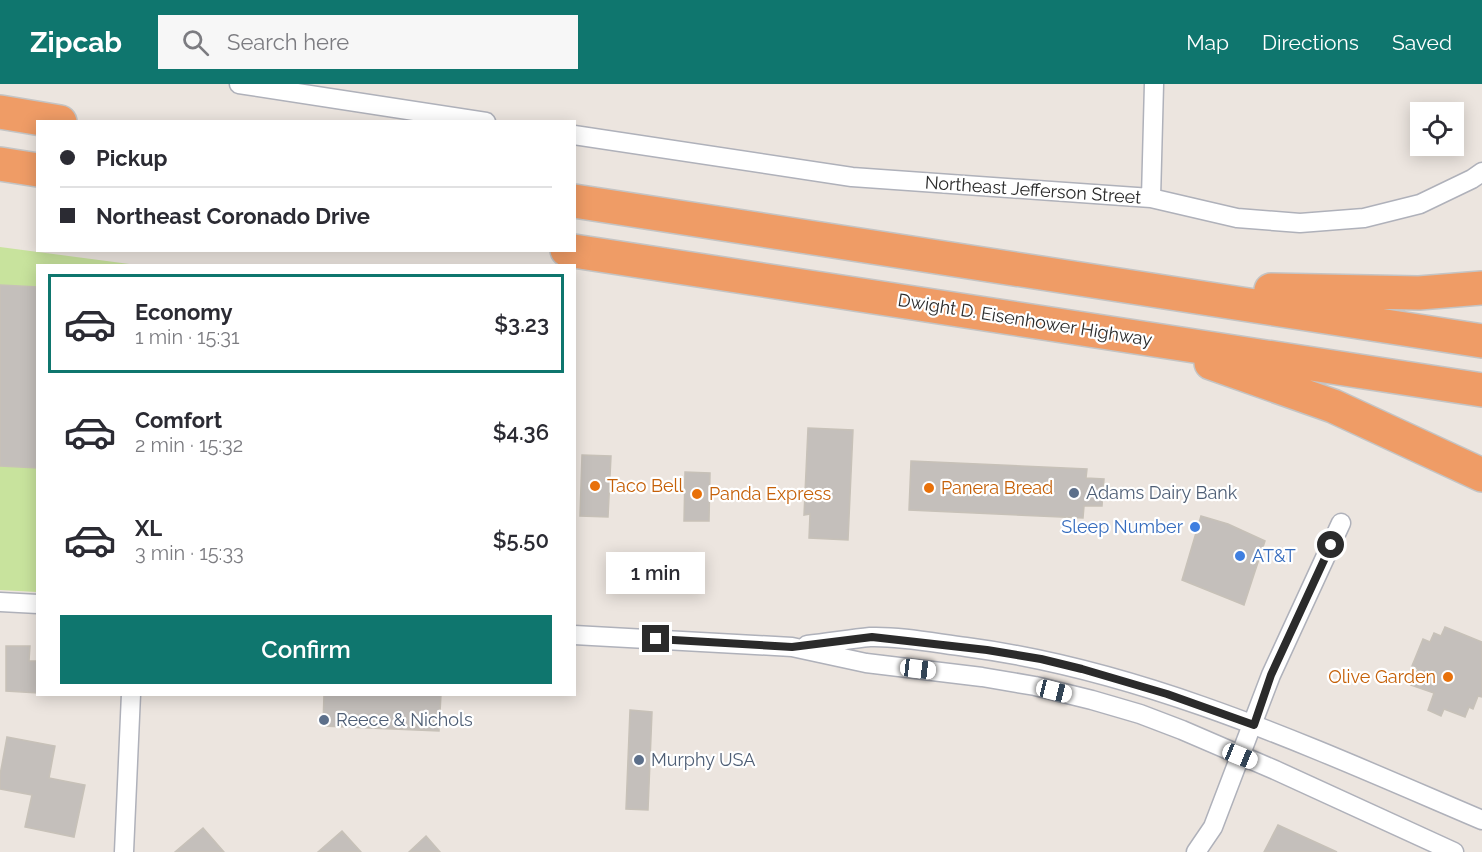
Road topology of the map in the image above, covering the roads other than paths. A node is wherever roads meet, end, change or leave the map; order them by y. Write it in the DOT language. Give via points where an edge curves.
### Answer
graph roads {
  1 [pos="239,84"];
  2 [pos="1154,84"];
  3 [pos="0,112"];
  4 [pos="48,120"];
  5 [pos="473,120"];
  6 [pos="576,135"];
  7 [pos="0,164"];
  8 [pos="36,170"];
  9 [pos="1482,172"];
  10 [pos="1151,198"];
  11 [pos="576,201"];
  12 [pos="576,251"];
  13 [pos="1104,283"];
  14 [pos="1482,288"];
  15 [pos="1139,337"];
  16 [pos="1482,341"];
  17 [pos="1482,390"];
  18 [pos="1482,475"];
  19 [pos="1341,524"];
  20 [pos="0,602"];
  21 [pos="36,604"];
  22 [pos="576,635"];
  23 [pos="792,647"];
  24 [pos="130,696"];
  25 [pos="1254,725"];
  26 [pos="1240,756"];
  27 [pos="1482,820"];
  28 [pos="124,852"];
  29 [pos="1196,852"];
  30 [pos="1454,852"];
  1 -- 5 [label="street"];
  2 -- 10 [label="street"];
  3 -- 4 [label="highway"];
  6 -- 10 [label="street, Northeast Jefferson Street" via="852,177"];
  7 -- 8 [label="highway"];
  9 -- 10 [label="street, Northeast Jefferson Street" via="1420,204 1364,218 1300,223 1237,218"];
  11 -- 13 [label="highway"];
  12 -- 15 [label="highway, Dwight D. Eisenhower Highway"];
  13 -- 14 [label="highway" via="1311,292 1419,293"];
  13 -- 16 [label="highway"];
  15 -- 17 [label="highway, Dwight D. Eisenhower Highway"];
  15 -- 18 [label="highway" via="1333,406"];
  19 -- 25 [label="street" via="1271,675"];
  20 -- 21 [label="street"];
  22 -- 23 [label="street"];
  23 -- 25 [label="street" via="872,637 1041,659 1167,694"];
  23 -- 26 [label="street" via="866,663 1035,686 1140,714"];
  24 -- 28 [label="street"];
  25 -- 26 [label="street"];
  25 -- 27 [label="street"];
  26 -- 29 [label="street" via="1213,827"];
  26 -- 30 [label="street"];
}
